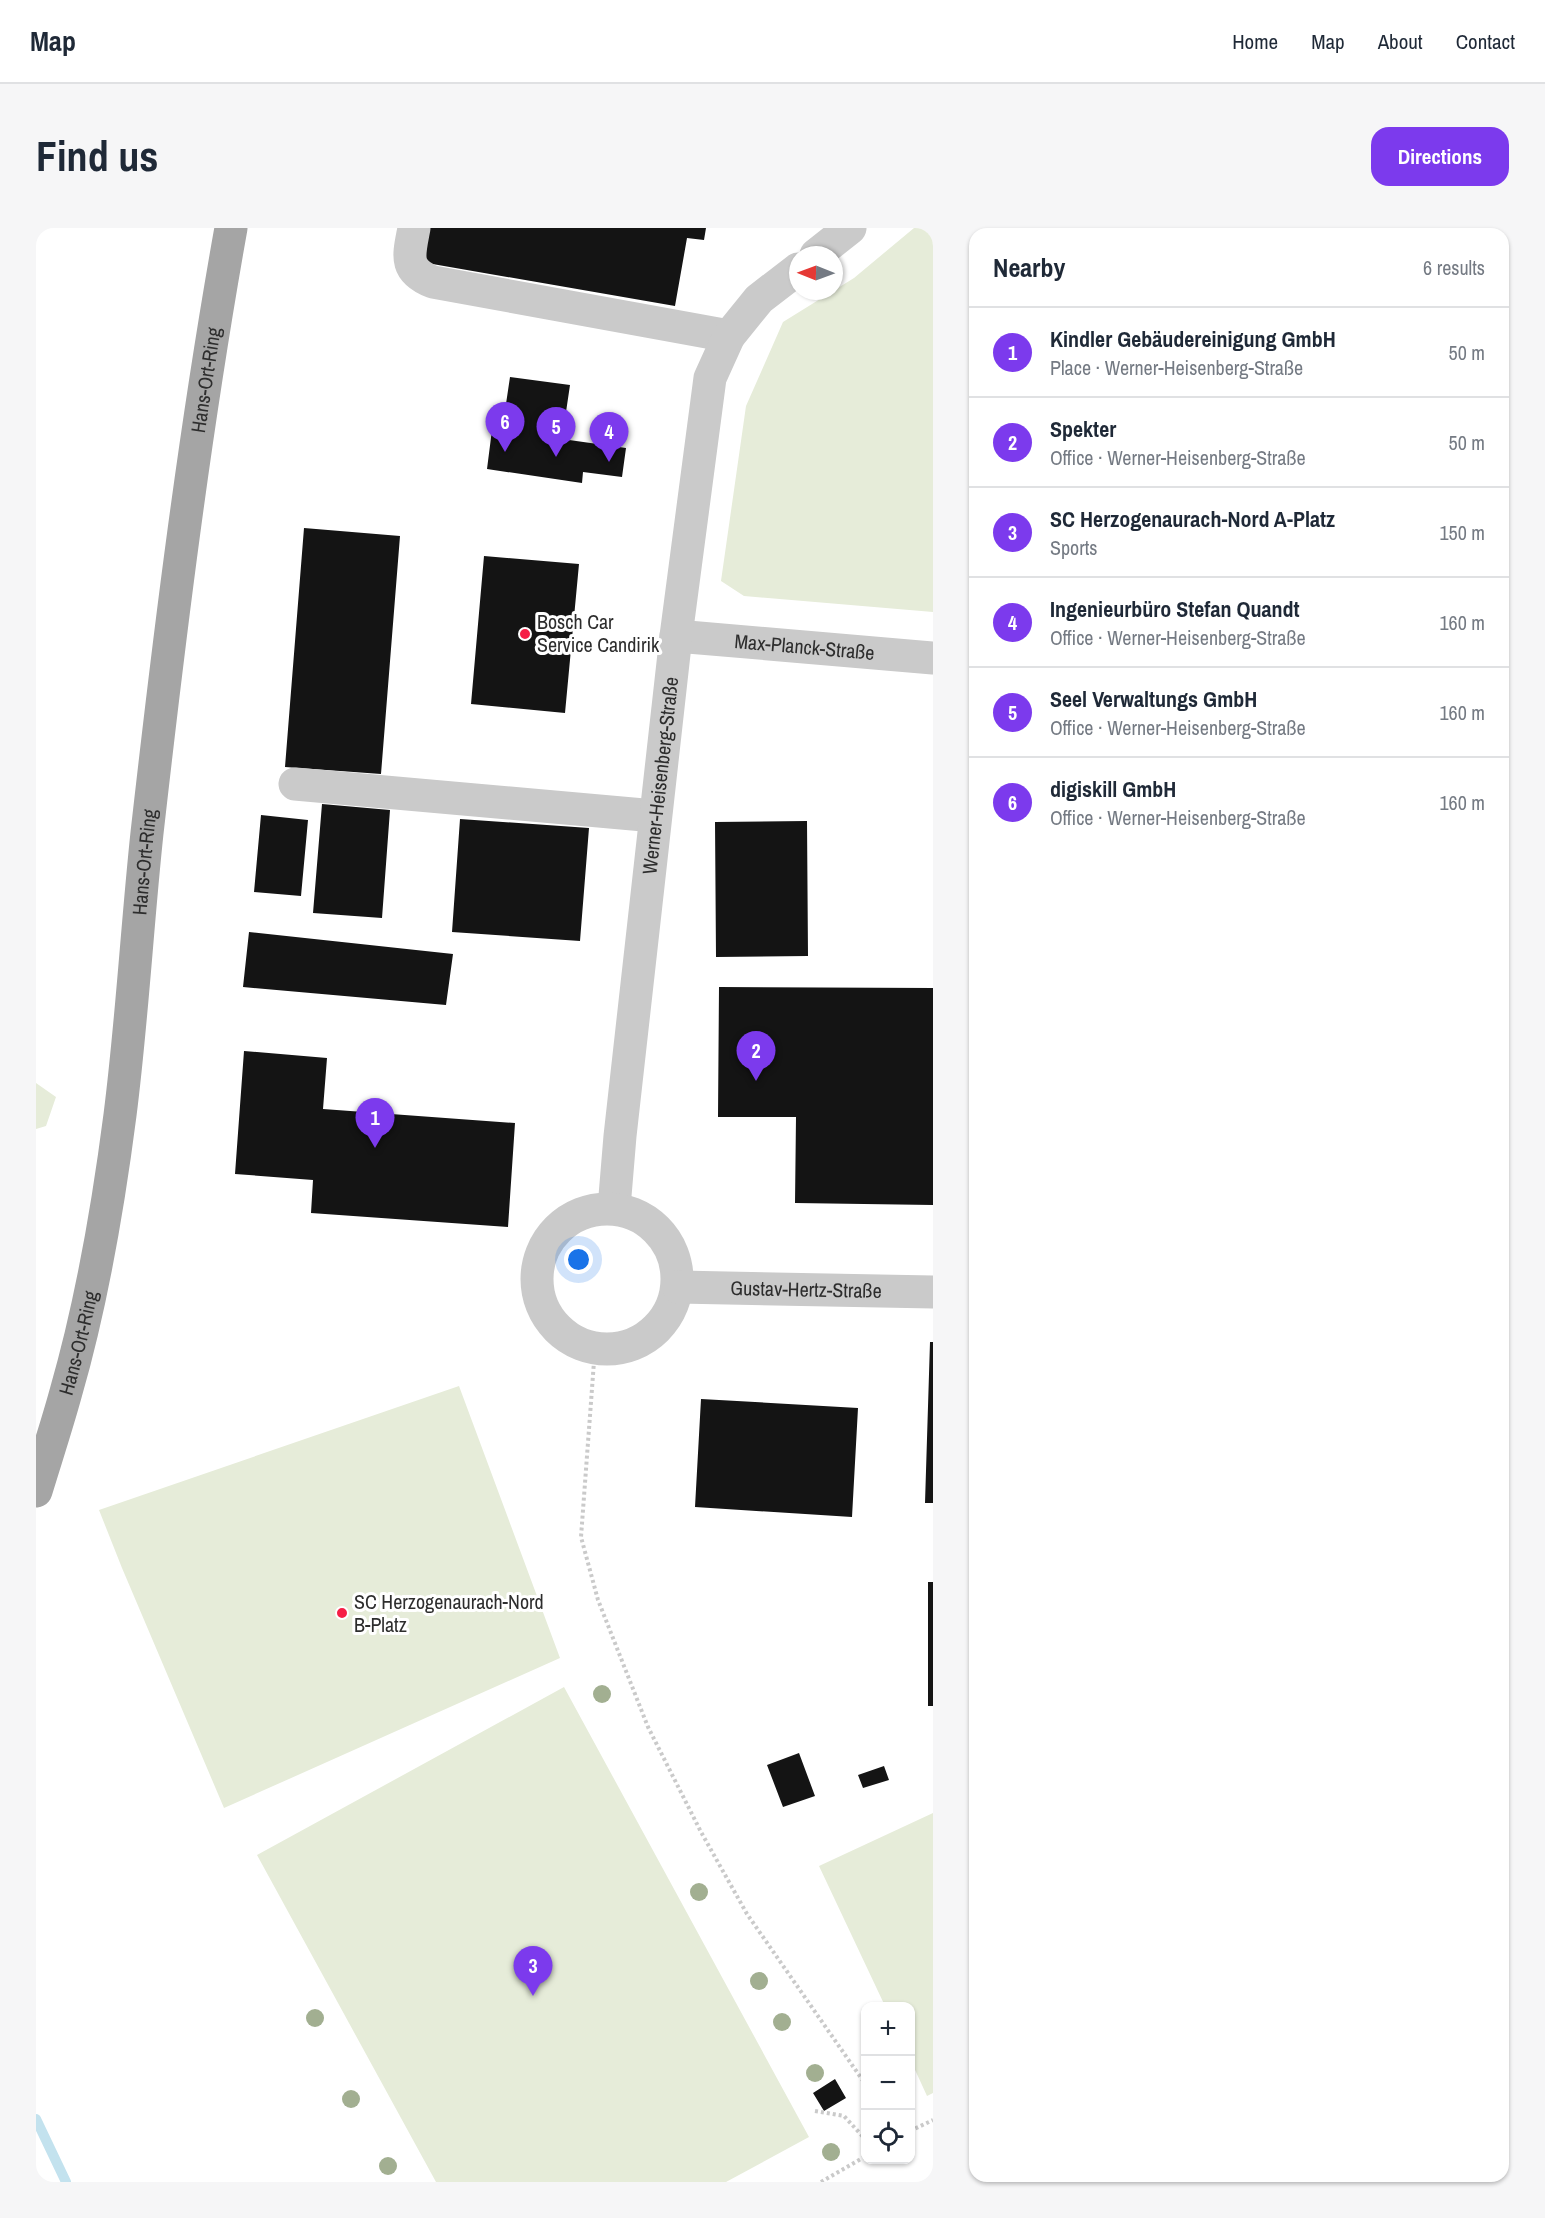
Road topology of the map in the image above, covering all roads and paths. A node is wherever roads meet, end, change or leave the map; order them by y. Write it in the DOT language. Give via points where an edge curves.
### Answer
graph roads {
  1 [pos="231,228"];
  2 [pos="414,228"];
  3 [pos="850,228"];
  4 [pos="827,246"];
  5 [pos="789,276"];
  6 [pos="729,336"];
  7 [pos="676,636"];
  8 [pos="933,658"];
  9 [pos="295,784"];
  10 [pos="655,816"];
  11 [pos="614,1208"];
  12 [pos="678,1287"];
  13 [pos="933,1293"];
  14 [pos="595,1348"];
  15 [pos="36,1491"];
  16 [pos="861,2078"];
  17 [pos="815,2111"];
  18 [pos="933,2120"];
  19 [pos="915,2129"];
  20 [pos="861,2133"];
  21 [pos="861,2159"];
  22 [pos="821,2182"];
  1 -- 15 [label="main road, Hans-Ort-Ring" via="171,617 120,1114 91,1287 67,1390"];
  2 -- 6 [label="street" via="411,266 419,276 433,282"];
  3 -- 4 [label="street"];
  5 -- 6 [label="street, Werner-Heisenberg-Straße" via="759,299"];
  6 -- 7 [label="street, Werner-Heisenberg-Straße" via="710,378"];
  7 -- 8 [label="street, Max-Planck-Straße"];
  7 -- 10 [label="street, Werner-Heisenberg-Straße"];
  9 -- 10 [label="street"];
  10 -- 11 [label="street, Werner-Heisenberg-Straße"];
  11 -- 12 [label="street" via="637,1215 657,1229 671,1248"];
  11 -- 14 [label="street" via="590,1210 568,1220 551,1237 540,1259 537,1283 547,1316 575,1342"];
  12 -- 13 [label="street, Gustav-Hertz-Straße"];
  12 -- 14 [label="street" via="668,1314 655,1331 637,1343 617,1349"];
  14 -- 16 [label="path" via="581,1537 598,1600 648,1727 707,1843 747,1914"];
  17 -- 20 [label="path" via="844,2116"];
  18 -- 19 [label="path"];
  21 -- 22 [label="path"];
}
